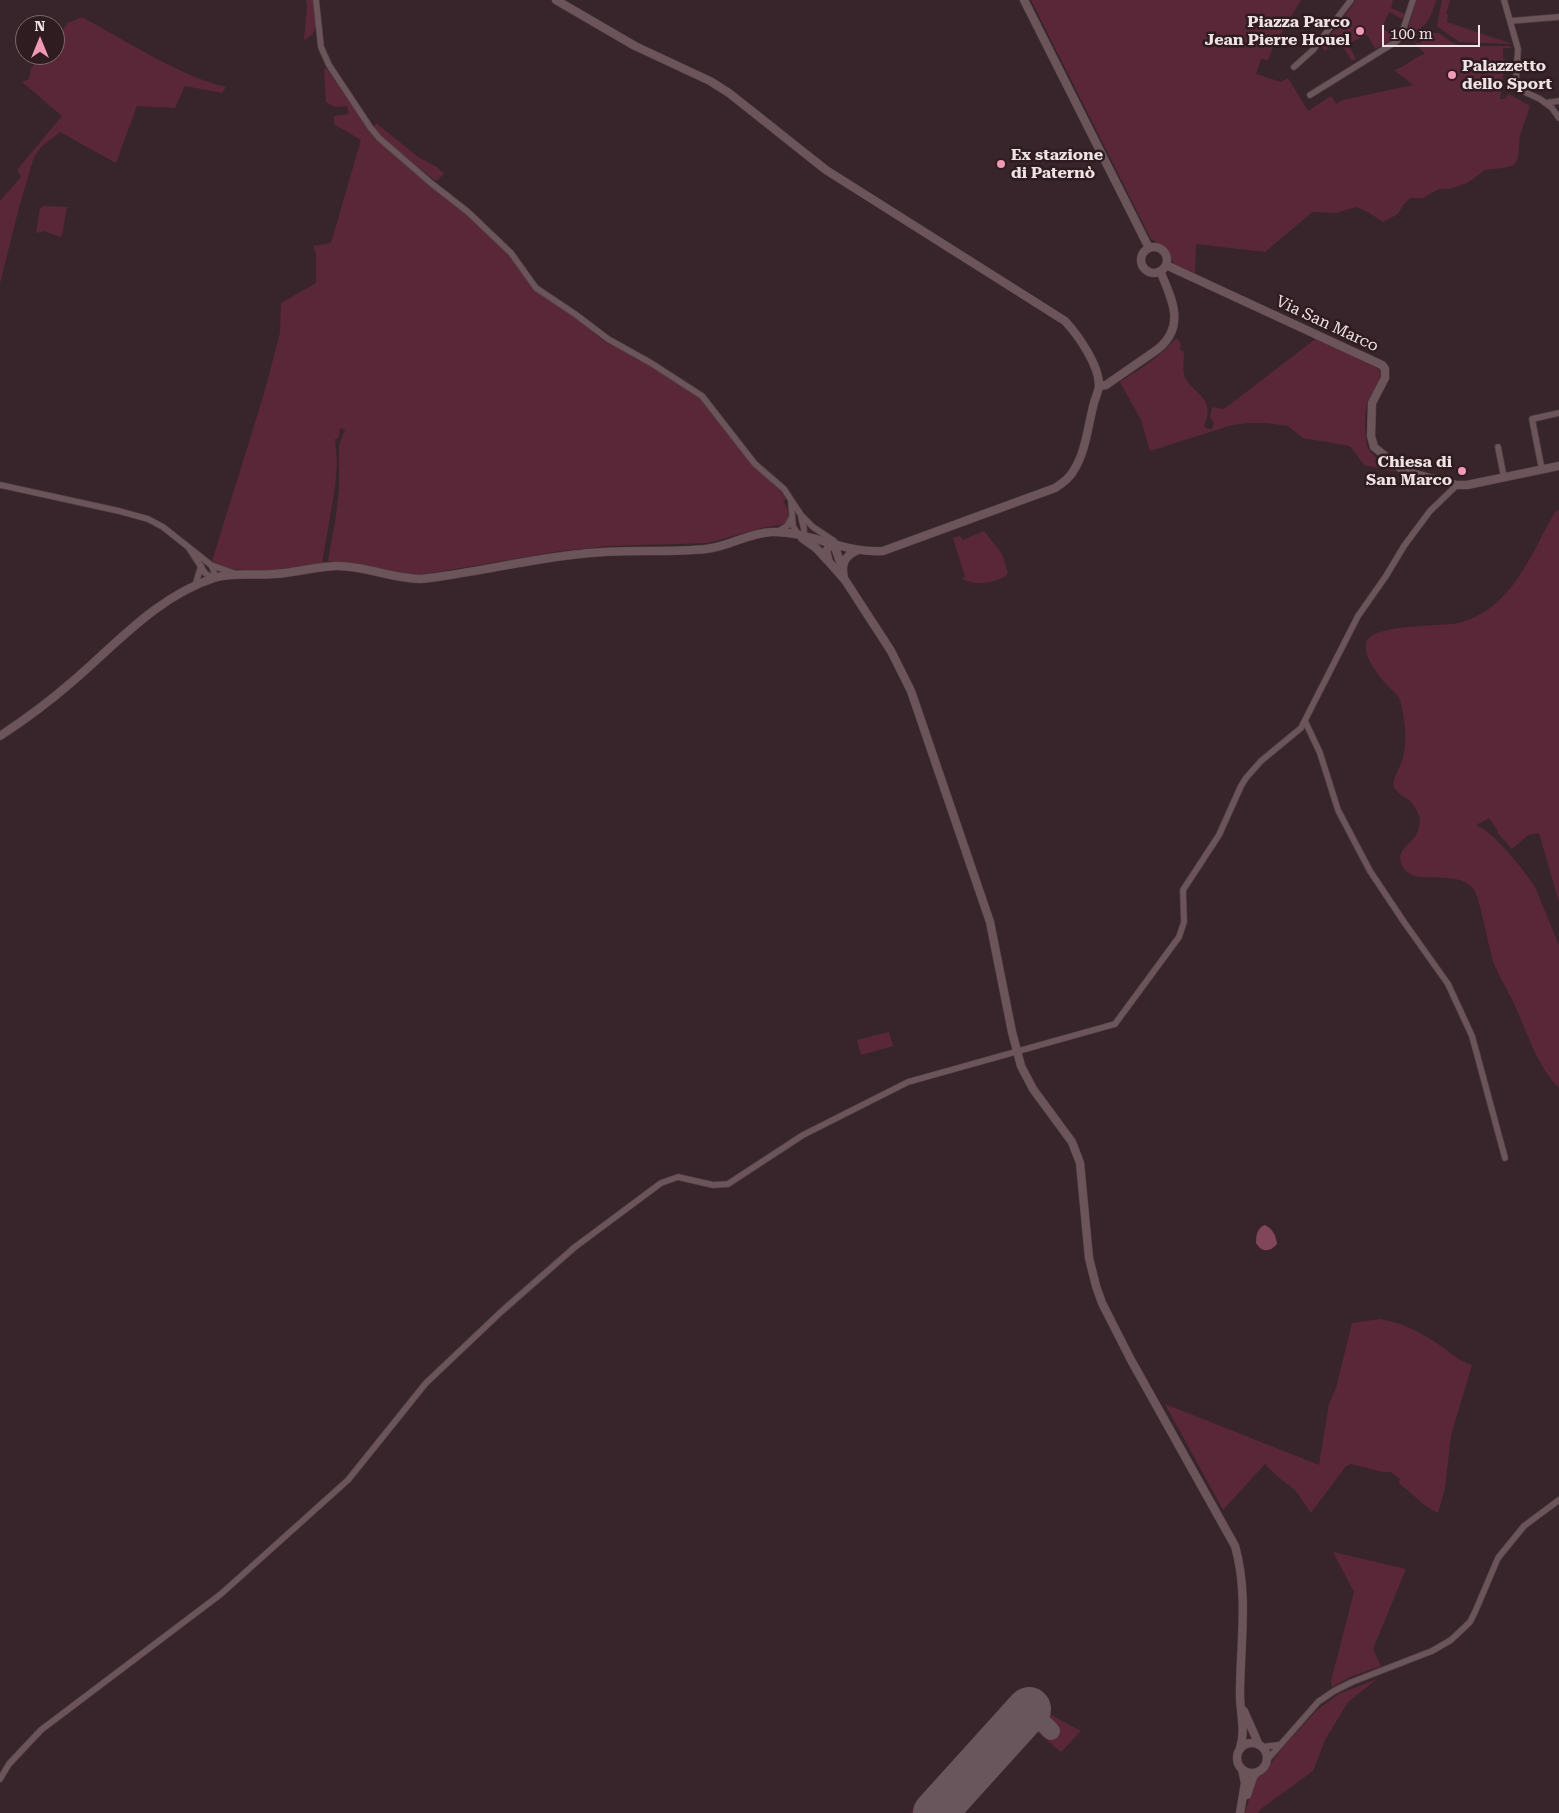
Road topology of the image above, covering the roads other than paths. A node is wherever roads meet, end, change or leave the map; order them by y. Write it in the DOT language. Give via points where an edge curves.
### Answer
graph roads {
  1 [pos="316,0"];
  2 [pos="556,0"];
  3 [pos="1024,0"];
  4 [pos="1351,0"];
  5 [pos="1412,0"];
  6 [pos="1504,0"];
  7 [pos="1559,17"];
  8 [pos="1510,21"];
  9 [pos="1294,67"];
  10 [pos="1310,95"];
  11 [pos="1559,102"];
  12 [pos="1545,103"];
  13 [pos="1559,118"];
  14 [pos="1149,248"];
  15 [pos="1166,265"];
  16 [pos="1160,271"];
  17 [pos="1100,386"];
  18 [pos="1559,413"];
  19 [pos="1498,447"];
  20 [pos="1559,466"];
  21 [pos="1542,470"];
  22 [pos="1504,478"];
  23 [pos="1456,484"];
  24 [pos="0,485"];
  25 [pos="790,497"];
  26 [pos="799,512"];
  27 [pos="792,517"];
  28 [pos="777,532"];
  29 [pos="801,536"];
  30 [pos="833,544"];
  31 [pos="188,548"];
  32 [pos="854,549"];
  33 [pos="829,562"];
  34 [pos="211,565"];
  35 [pos="200,566"];
  36 [pos="842,568"];
  37 [pos="236,574"];
  38 [pos="213,579"];
  39 [pos="845,580"];
  40 [pos="195,586"];
  41 [pos="1305,721"];
  42 [pos="0,736"];
  43 [pos="1016,1051"];
  44 [pos="1505,1158"];
  45 [pos="1559,1500"];
  46 [pos="1241,1705"];
  47 [pos="1280,1744"];
  48 [pos="1261,1746"];
  49 [pos="1240,1748"];
  50 [pos="1267,1760"];
  51 [pos="1242,1769"];
  52 [pos="1257,1772"];
  53 [pos="0,1779"];
  54 [pos="1240,1813"];
  1 -- 25 [label="street" via="321,47 329,65 379,138 468,212 511,253 536,288 608,340 702,396 755,464"];
  2 -- 17 [label="street" via="635,46 729,92 826,170 1058,316 1073,329 1095,368"];
  3 -- 14 [label="street"];
  4 -- 9 [label="street" via="1313,50"];
  5 -- 10 [label="street" via="1397,41"];
  6 -- 8 [label="street"];
  7 -- 8 [label="street"];
  8 -- 12 [label="street" via="1518,49 1516,80 1525,92"];
  11 -- 12 [label="street"];
  12 -- 13 [label="street"];
  14 -- 15 [label="street" via="1161,250 1166,256"];
  14 -- 16 [label="street" via="1143,253 1142,264 1149,272"];
  15 -- 16 [label="street"];
  15 -- 23 [label="street, Via San Marco" via="1378,362 1386,374 1372,403 1374,447 1404,471"];
  16 -- 17 [label="street" via="1174,311 1166,343"];
  17 -- 32 [label="street" via="1078,464 1063,483 894,548"];
  18 -- 21 [label="street" via="1532,419"];
  19 -- 22 [label="street"];
  20 -- 21 [label="street, Via San Marco"];
  21 -- 22 [label="street, Via San Marco"];
  22 -- 23 [label="street, Via San Marco"];
  23 -- 41 [label="street" via="1430,511 1404,546 1358,616"];
  24 -- 31 [label="street" via="148,519"];
  25 -- 26 [label="street"];
  25 -- 27 [label="street"];
  26 -- 29 [label="street" via="803,520"];
  26 -- 32 [label="street" via="826,537"];
  27 -- 28 [label="street" via="787,526"];
  27 -- 29 [label="street" via="793,526"];
  28 -- 29 [label="street"];
  28 -- 37 [label="street" via="753,534 707,549 579,554 421,579 337,566 275,574"];
  29 -- 30 [label="street"];
  29 -- 33 [label="street"];
  30 -- 32 [label="street"];
  30 -- 33 [label="street" via="826,551"];
  30 -- 36 [label="street"];
  31 -- 34 [label="street"];
  31 -- 35 [label="street"];
  32 -- 36 [label="street" via="844,560"];
  33 -- 39 [label="street"];
  34 -- 37 [label="street"];
  34 -- 38 [label="street"];
  35 -- 38 [label="street"];
  35 -- 40 [label="street"];
  36 -- 39 [label="street"];
  37 -- 38 [label="street"];
  38 -- 40 [label="street"];
  39 -- 43 [label="street" via="891,651 911,691 990,922"];
  40 -- 42 [label="street" via="145,618 44,705"];
  41 -- 43 [label="street" via="1244,782 1219,835 1183,890 1184,922 1179,937 1115,1024"];
  41 -- 44 [label="street" via="1320,753 1338,810 1361,854 1448,984 1465,1020"];
  43 -- 46 [label="street" via="1026,1077 1077,1151 1089,1258 1102,1303 1235,1546 1243,1592"];
  43 -- 53 [label="street" via="908,1082 810,1131 728,1184 713,1185 678,1177 661,1183 575,1247 502,1310 426,1383 348,1480 220,1594 41,1730 14,1758"];
  45 -- 47 [label="street" via="1524,1526 1498,1558 1470,1622 1451,1640 1334,1691 1318,1702"];
  46 -- 48 [label="street"];
  46 -- 49 [label="street" via="1243,1730"];
  47 -- 48 [label="street"];
  47 -- 50 [label="street"];
  48 -- 49 [label="street" via="1249,1743"];
  48 -- 50 [label="street"];
  49 -- 51 [label="street" via="1237,1761"];
  50 -- 52 [label="street"];
  51 -- 52 [label="street" via="1249,1773"];
  51 -- 54 [label="street" via="1245,1783"];
  52 -- 54 [label="street"];
}
